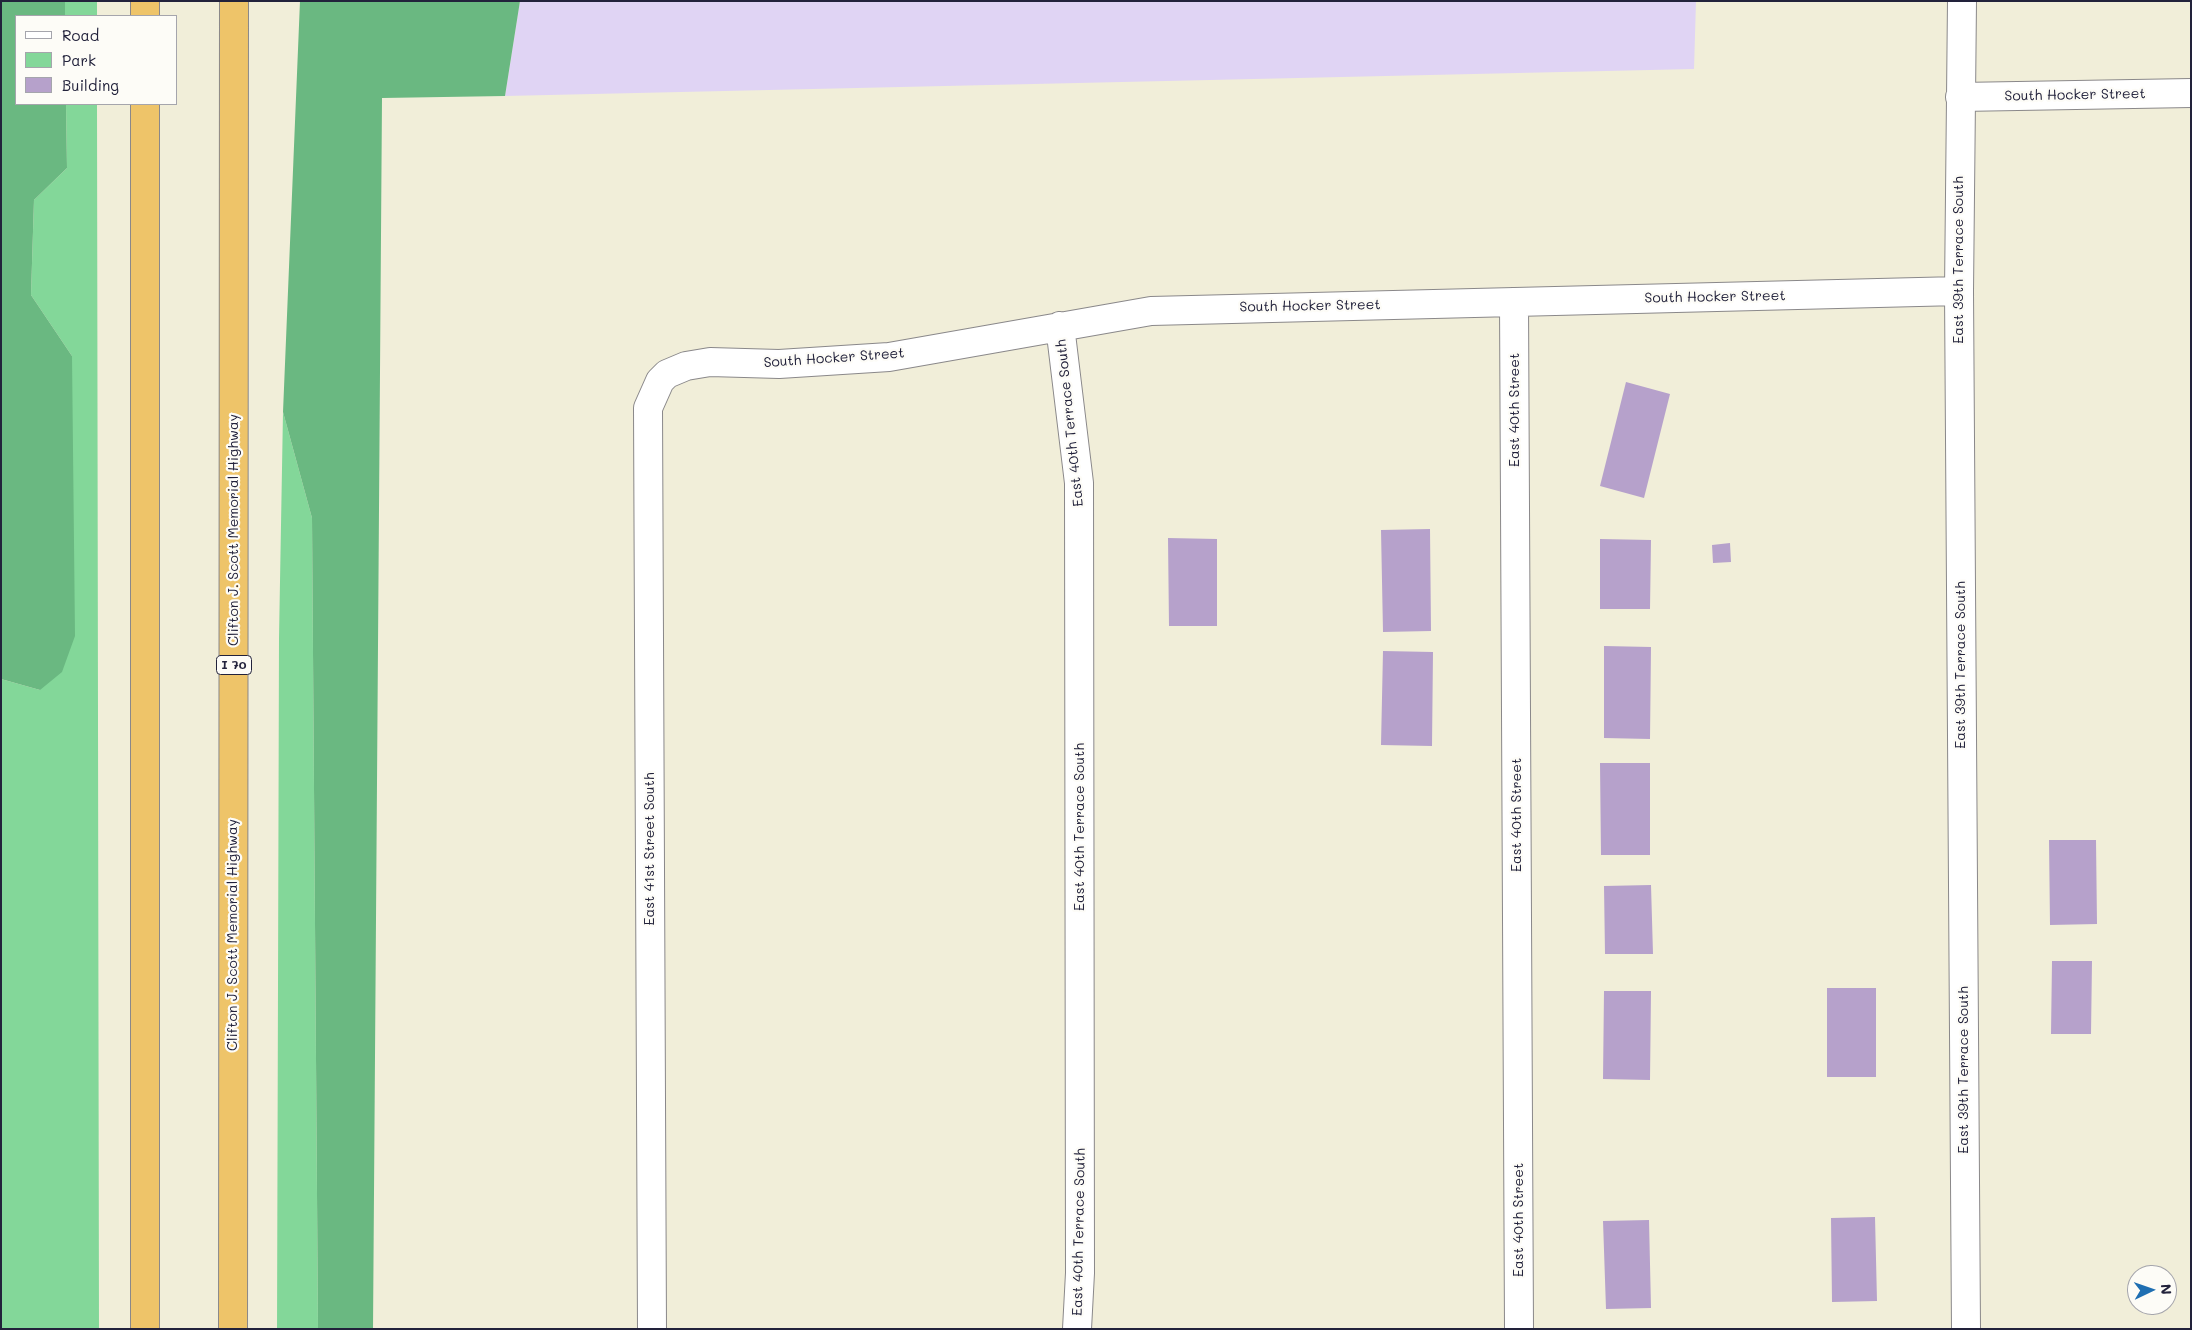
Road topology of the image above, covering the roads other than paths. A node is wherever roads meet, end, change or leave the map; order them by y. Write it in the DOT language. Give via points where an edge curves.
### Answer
graph roads {
  1 [pos="145,1"];
  2 [pos="234,1"];
  3 [pos="1962,1"];
  4 [pos="145,15"];
  5 [pos="2191,93"];
  6 [pos="1960,97"];
  7 [pos="145,105"];
  8 [pos="1959,291"];
  9 [pos="1514,302"];
  10 [pos="1060,326"];
  11 [pos="667,374"];
  12 [pos="145,1329"];
  13 [pos="233,1329"];
  14 [pos="652,1329"];
  15 [pos="1077,1329"];
  16 [pos="1520,1329"];
  17 [pos="1966,1329"];
  1 -- 4 [label="highway"];
  2 -- 13 [label="highway, Clifton J. Scott Memorial Highway / I 70"];
  3 -- 6 [label="street, East 39th Terrace South"];
  5 -- 6 [label="street, South Hocker Street"];
  6 -- 8 [label="street, East 39th Terrace South"];
  7 -- 12 [label="highway"];
  8 -- 9 [label="street, South Hocker Street"];
  8 -- 17 [label="street, East 39th Terrace South"];
  9 -- 10 [label="street, South Hocker Street" via="1151,311"];
  9 -- 16 [label="street, East 40th Street"];
  10 -- 11 [label="street, South Hocker Street" via="889,357 780,364 710,362 686,366"];
  10 -- 15 [label="street, East 40th Terrace South" via="1079,483 1080,1273"];
  11 -- 14 [label="street, East 41st Street South" via="660,381 648,408"];
}
